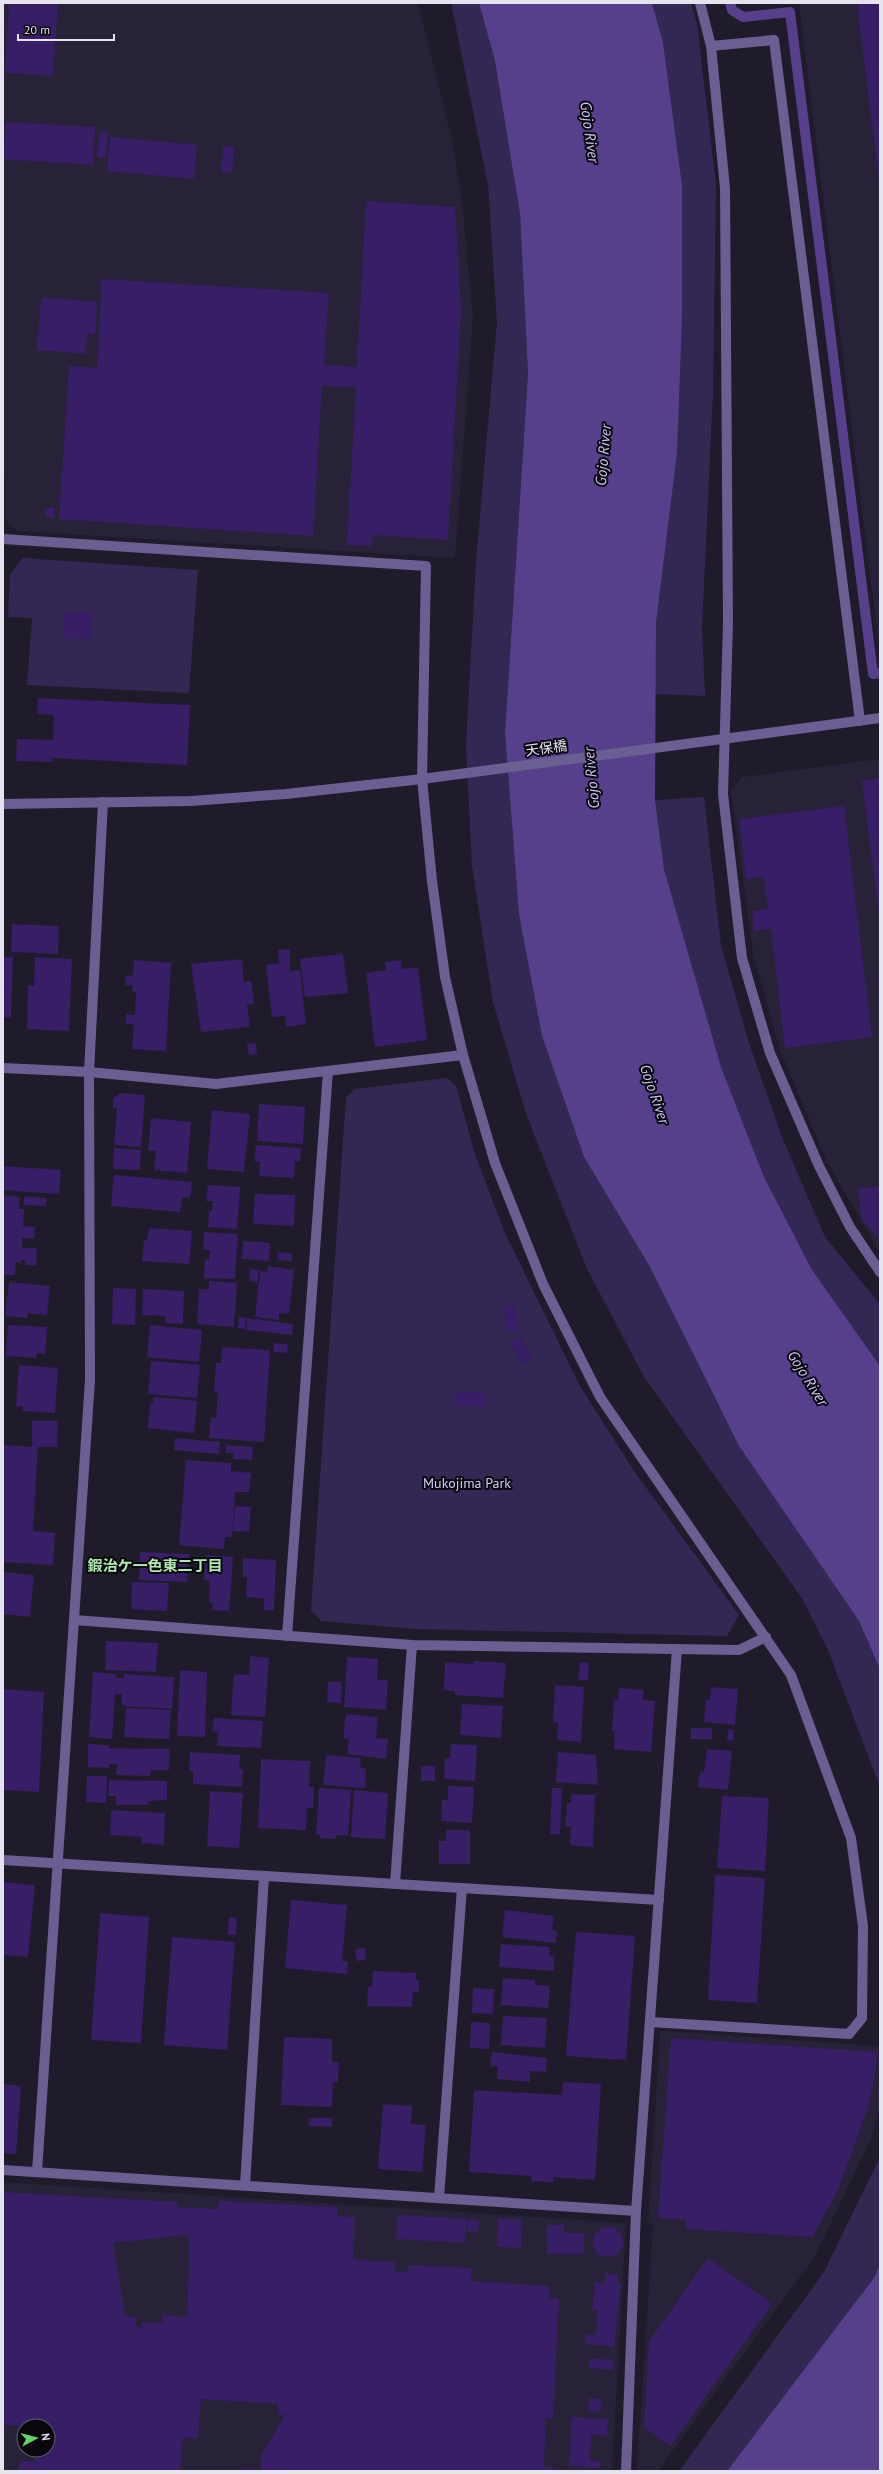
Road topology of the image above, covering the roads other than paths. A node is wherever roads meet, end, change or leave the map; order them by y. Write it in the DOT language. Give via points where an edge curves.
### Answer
graph roads {
  1 [pos="700,3"];
  2 [pos="711,46"];
  3 [pos="3,539"];
  4 [pos="880,718"];
  5 [pos="860,721"];
  6 [pos="723,738"];
  7 [pos="422,779"];
  8 [pos="103,802"];
  9 [pos="3,804"];
  10 [pos="463,1055"];
  11 [pos="3,1068"];
  12 [pos="328,1071"];
  13 [pos="88,1072"];
  14 [pos="880,1272"];
  15 [pos="74,1620"];
  16 [pos="287,1636"];
  17 [pos="766,1637"];
  18 [pos="412,1645"];
  19 [pos="677,1649"];
  20 [pos="3,1860"];
  21 [pos="58,1864"];
  22 [pos="264,1876"];
  23 [pos="395,1884"];
  24 [pos="462,1888"];
  25 [pos="659,1900"];
  26 [pos="650,2022"];
  27 [pos="3,2170"];
  28 [pos="37,2172"];
  29 [pos="245,2185"];
  30 [pos="438,2198"];
  31 [pos="636,2211"];
  32 [pos="626,2471"];
  1 -- 2 [label="street"];
  2 -- 5 [label="street" via="774,40"];
  2 -- 6 [label="street" via="725,188 728,623"];
  3 -- 7 [label="street" via="426,566"];
  4 -- 5 [label="street, 天保橋"];
  5 -- 6 [label="street, 天保橋"];
  6 -- 7 [label="street, 天保橋"];
  6 -- 14 [label="street" via="723,794 742,958 763,1031 819,1166 850,1227"];
  7 -- 8 [label="street, 天保橋" via="286,794 191,801"];
  7 -- 10 [label="street" via="445,977"];
  8 -- 9 [label="street, 天保橋"];
  8 -- 13 [label="street"];
  10 -- 12 [label="street"];
  10 -- 17 [label="street" via="495,1163 543,1284 600,1397"];
  11 -- 13 [label="street"];
  12 -- 13 [label="street" via="216,1084"];
  12 -- 16 [label="street"];
  13 -- 15 [label="street" via="90,1380"];
  15 -- 16 [label="street"];
  15 -- 21 [label="street"];
  16 -- 18 [label="street"];
  17 -- 19 [label="street" via="739,1650"];
  17 -- 26 [label="street" via="791,1674 851,1838 863,1926 862,2018 849,2034"];
  18 -- 19 [label="street"];
  18 -- 23 [label="street"];
  19 -- 25 [label="street"];
  20 -- 21 [label="street"];
  21 -- 22 [label="street"];
  21 -- 28 [label="street"];
  22 -- 23 [label="street"];
  22 -- 29 [label="street"];
  23 -- 24 [label="street"];
  24 -- 25 [label="street"];
  24 -- 30 [label="street"];
  25 -- 26 [label="street"];
  26 -- 31 [label="street"];
  27 -- 28 [label="street"];
  28 -- 29 [label="street"];
  29 -- 30 [label="street"];
  30 -- 31 [label="street"];
  31 -- 32 [label="street"];
}
